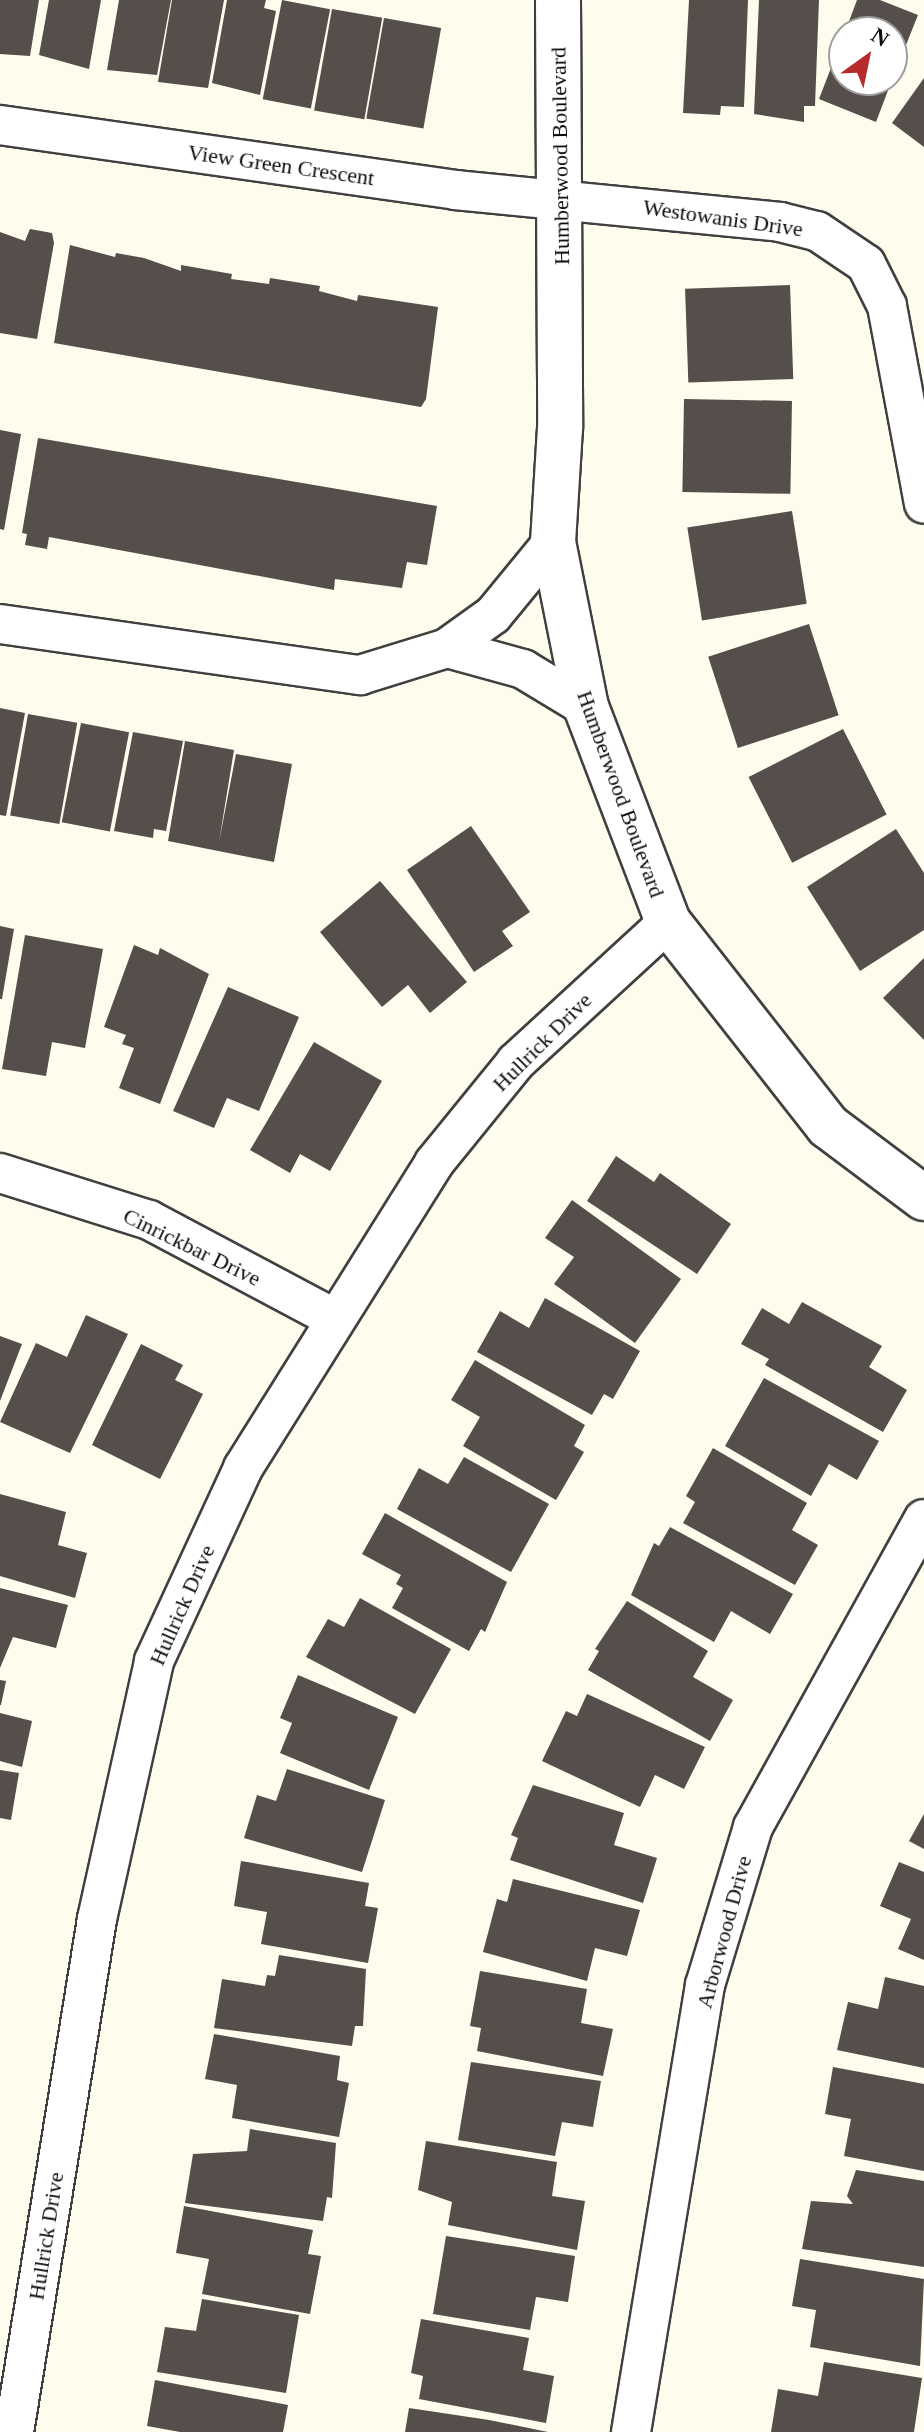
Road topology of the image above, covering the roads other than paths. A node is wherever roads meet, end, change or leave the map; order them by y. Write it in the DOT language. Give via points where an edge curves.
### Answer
graph roads {
  1 [pos="558,0"];
  2 [pos="0,125"];
  3 [pos="562,199"];
  4 [pos="924,504"];
  5 [pos="553,542"];
  6 [pos="0,624"];
  7 [pos="447,648"];
  8 [pos="586,707"];
  9 [pos="668,922"];
  10 [pos="0,1173"];
  11 [pos="924,1198"];
  12 [pos="333,1318"];
  13 [pos="924,1519"];
  14 [pos="14,2432"];
  15 [pos="631,2432"];
  1 -- 3 [label="street, Humberwood Boulevard"];
  2 -- 3 [label="street, View Green Crescent" via="455,190"];
  3 -- 4 [label="street, Westowanis Drive" via="780,222 836,240 866,264 887,306"];
  3 -- 5 [label="street, Humberwood Boulevard" via="560,428"];
  5 -- 7 [label="street" via="493,615"];
  5 -- 8 [label="street, Humberwood Boulevard"];
  6 -- 7 [label="street" via="360,675"];
  7 -- 8 [label="street" via="523,669"];
  8 -- 9 [label="street, Humberwood Boulevard"];
  9 -- 11 [label="street, Humberwood Boulevard" via="828,1126"];
  9 -- 12 [label="street, Hullrick Drive" via="516,1062 434,1163"];
  10 -- 12 [label="street, Cinrickbar Drive" via="149,1220"];
  12 -- 14 [label="street, Hullrick Drive" via="243,1468 154,1661 97,1919"];
  13 -- 15 [label="street, Arborwood Drive" via="753,1827 705,1985"];
}
